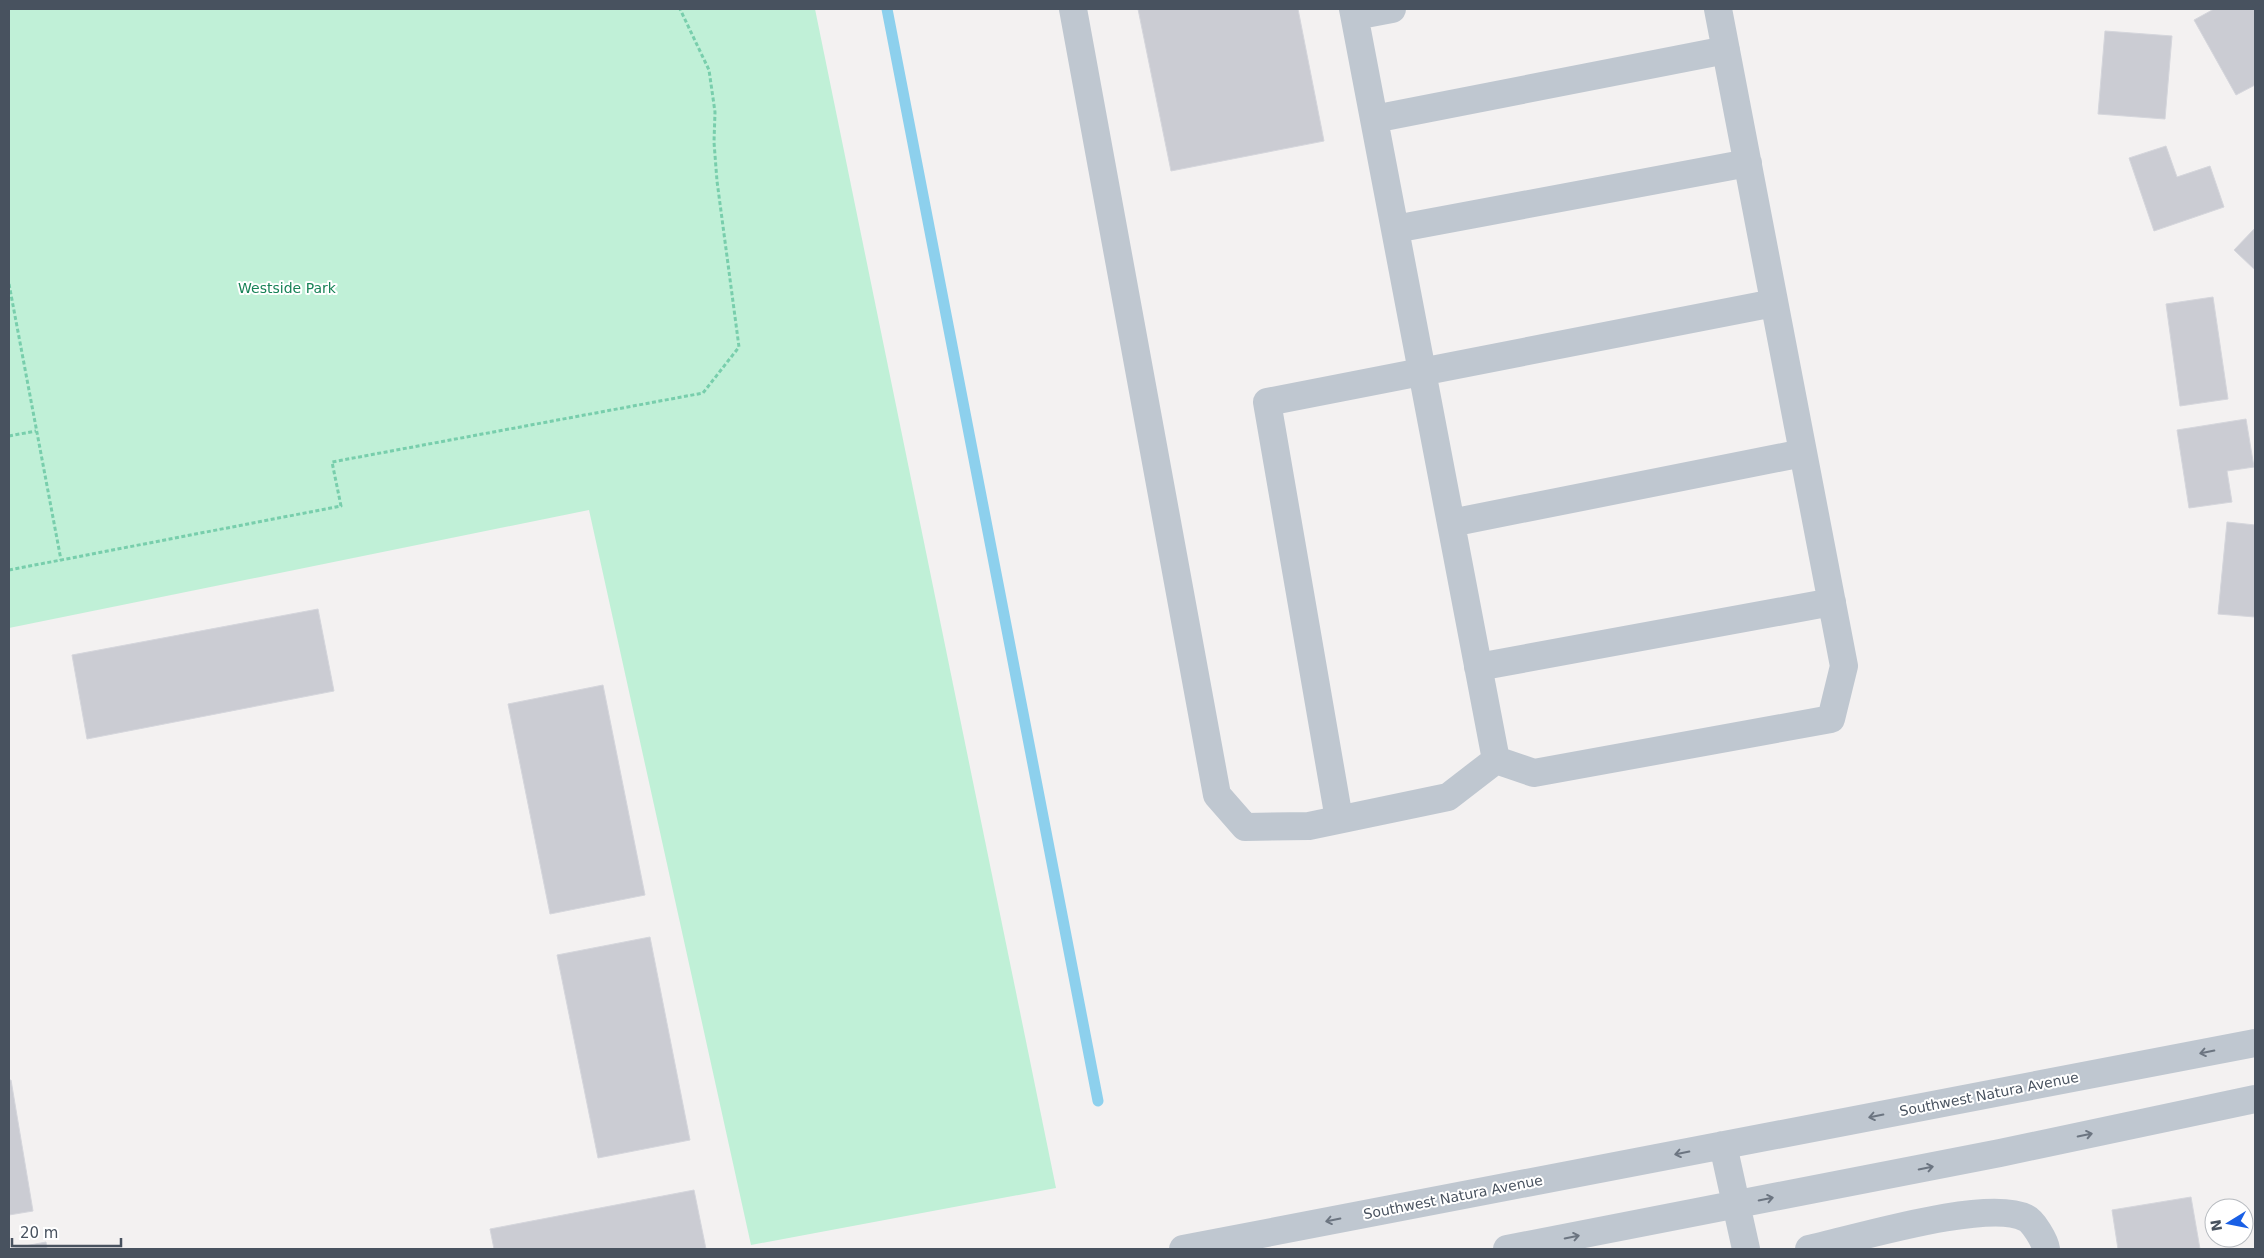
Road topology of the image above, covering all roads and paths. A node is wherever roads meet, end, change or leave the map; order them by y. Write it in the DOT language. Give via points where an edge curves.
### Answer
graph roads {
  1 [pos="680,9"];
  2 [pos="1073,9"];
  3 [pos="1392,9"];
  4 [pos="1718,9"];
  5 [pos="1354,12"];
  6 [pos="1726,50"];
  7 [pos="1374,119"];
  8 [pos="1748,163"];
  9 [pos="1395,230"];
  10 [pos="9,284"];
  11 [pos="1774,303"];
  12 [pos="1422,372"];
  13 [pos="36,431"];
  14 [pos="9,436"];
  15 [pos="1803,453"];
  16 [pos="1451,523"];
  17 [pos="61,560"];
  18 [pos="9,570"];
  19 [pos="1832,602"];
  20 [pos="1478,668"];
  21 [pos="1496,760"];
  22 [pos="1339,820"];
  23 [pos="2255,1043"];
  24 [pos="2255,1098"];
  25 [pos="1724,1145"];
  26 [pos="1736,1205"];
  27 [pos="1183,1249"];
  28 [pos="1507,1249"];
  29 [pos="1746,1249"];
  30 [pos="1809,1249"];
  31 [pos="2046,1249"];
  1 -- 17 [label="path" via="709,70 715,112 717,181 739,347 703,394 332,462 341,506"];
  2 -- 22 [label="street" via="1217,795 1244,827 1309,826"];
  3 -- 5 [label="street"];
  4 -- 6 [label="street"];
  5 -- 7 [label="street"];
  6 -- 7 [label="street"];
  6 -- 8 [label="street"];
  7 -- 9 [label="street"];
  8 -- 9 [label="street"];
  8 -- 11 [label="street"];
  9 -- 12 [label="street"];
  10 -- 13 [label="path"];
  11 -- 12 [label="street"];
  11 -- 15 [label="street"];
  12 -- 16 [label="street"];
  12 -- 22 [label="street" via="1267,402"];
  13 -- 14 [label="path"];
  13 -- 17 [label="path"];
  15 -- 16 [label="street"];
  15 -- 19 [label="street"];
  16 -- 20 [label="street"];
  17 -- 18 [label="path"];
  19 -- 20 [label="street"];
  19 -- 21 [label="street" via="1844,666 1831,719 1534,773"];
  20 -- 21 [label="street"];
  21 -- 22 [label="street" via="1448,797"];
  23 -- 25 [label="street, Southwest Natura Avenue, one-way"];
  26 -- 24 [label="street, one-way"];
  25 -- 26 [label="street"];
  25 -- 27 [label="street, Southwest Natura Avenue, one-way"];
  28 -- 26 [label="street, one-way"];
  26 -- 29 [label="street"];
  30 -- 31 [label="street" via="1960,1214 1999,1211 2028,1218"];
}
